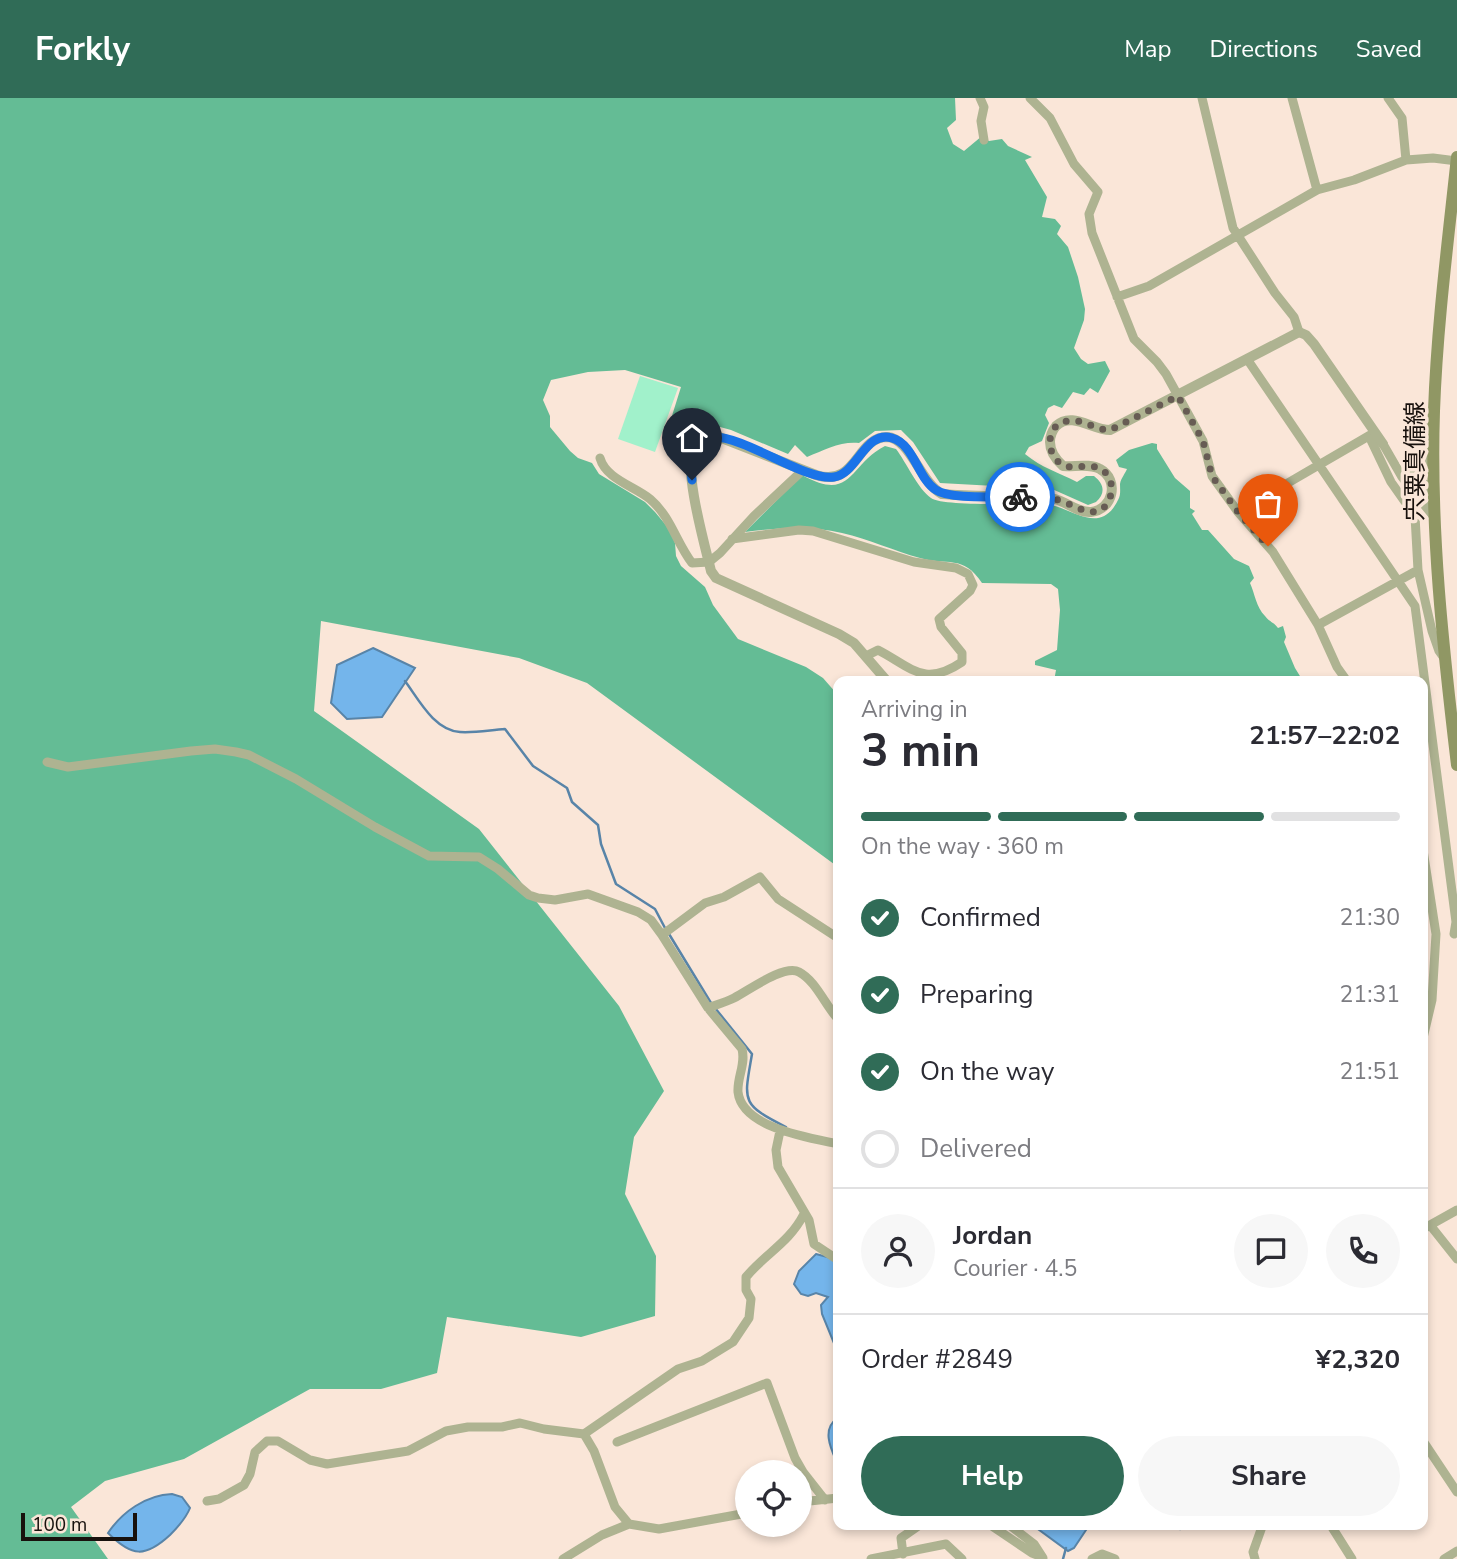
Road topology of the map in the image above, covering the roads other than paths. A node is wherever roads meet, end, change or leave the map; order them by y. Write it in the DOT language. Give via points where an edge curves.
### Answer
graph roads {
  1 [pos="980,98"];
  2 [pos="1030,98"];
  3 [pos="1202,98"];
  4 [pos="1292,98"];
  5 [pos="1388,98"];
  6 [pos="984,140"];
  7 [pos="1457,159"];
  8 [pos="1406,160"];
  9 [pos="1317,190"];
  10 [pos="1237,237"];
  11 [pos="1117,297"];
  12 [pos="1299,332"];
  13 [pos="1247,359"];
  14 [pos="1178,396"];
  15 [pos="1434,410"];
  16 [pos="1372,434"];
  17 [pos="1383,444"];
  18 [pos="600,458"];
  19 [pos="1319,466"];
  20 [pos="803,470"];
  21 [pos="1410,476"];
  22 [pos="1409,487"];
  23 [pos="1432,488"];
  24 [pos="1238,512"];
  25 [pos="1435,519"];
  26 [pos="732,539"];
  27 [pos="709,562"];
  28 [pos="1418,570"];
  29 [pos="1398,580"];
  30 [pos="1318,625"];
  31 [pos="866,656"];
  32 [pos="1444,658"];
  33 [pos="883,676"];
  34 [pos="1343,676"];
  35 [pos="1424,676"];
  36 [pos="1428,706"];
  37 [pos="47,762"];
  38 [pos="1457,765"];
  39 [pos="1428,882"];
  40 [pos="1436,934"];
  41 [pos="1455,934"];
  42 [pos="662,935"];
  43 [pos="833,935"];
  44 [pos="708,1008"];
  45 [pos="833,1012"];
  46 [pos="1428,1017"];
  47 [pos="780,1131"];
  48 [pos="833,1143"];
  49 [pos="1457,1210"];
  50 [pos="804,1214"];
  51 [pos="1428,1226"];
  52 [pos="1428,1228"];
  53 [pos="833,1257"];
  54 [pos="1457,1259"];
  55 [pos="584,1434"];
  56 [pos="617,1442"];
  57 [pos="1428,1448"];
  58 [pos="1457,1492"];
  59 [pos="833,1499"];
  60 [pos="825,1500"];
  61 [pos="207,1501"];
  62 [pos="812,1501"];
  63 [pos="735,1515"];
  64 [pos="628,1524"];
  65 [pos="912,1530"];
  66 [pos="998,1530"];
  67 [pos="1016,1530"];
  68 [pos="1261,1530"];
  69 [pos="1334,1530"];
  70 [pos="1457,1551"];
  71 [pos="904,1553"];
  72 [pos="1043,1558"];
  73 [pos="563,1559"];
  74 [pos="871,1559"];
  75 [pos="962,1559"];
  76 [pos="1092,1559"];
  77 [pos="1115,1559"];
  78 [pos="1255,1559"];
  79 [pos="1352,1559"];
  80 [pos="1444,1559"];
  1 -- 6 [label="street"];
  2 -- 11 [label="street" via="1050,118 1072,162 1098,192 1090,223"];
  3 -- 10 [label="street"];
  4 -- 9 [label="street"];
  5 -- 8 [label="street" via="1402,118"];
  7 -- 8 [label="street"];
  7 -- 15 [label="main road, 宍粟真備線"];
  8 -- 9 [label="street"];
  9 -- 10 [label="street"];
  10 -- 11 [label="street" via="1149,286"];
  10 -- 12 [label="street" via="1294,317"];
  11 -- 14 [label="street" via="1139,346 1157,362"];
  12 -- 13 [label="street"];
  12 -- 16 [label="street" via="1314,344"];
  13 -- 14 [label="street"];
  13 -- 19 [label="street"];
  14 -- 20 [label="street" via="1110,430 1069,420 1054,429 1050,446 1063,466 1100,468 1110,480 1111,498 1093,512 1056,499 942,494 927,482 894,438 873,442 844,474 822,477"];
  14 -- 24 [label="street" via="1203,441 1212,476"];
  15 -- 21 [label="street" via="1428,421 1426,466"];
  15 -- 23 [label="main road, 宍粟真備線"];
  16 -- 17 [label="street"];
  16 -- 19 [label="street"];
  16 -- 28 [label="street" via="1391,482 1415,516"];
  17 -- 21 [label="street"];
  17 -- 22 [label="street"];
  18 -- 27 [label="street" via="611,475 657,506 692,563"];
  19 -- 24 [label="street"];
  19 -- 29 [label="street"];
  20 -- 26 [label="street"];
  20 -- 27 [label="street" via="713,435 701,438 691,454 691,469"];
  21 -- 23 [label="street"];
  22 -- 23 [label="street"];
  22 -- 25 [label="street"];
  23 -- 25 [label="main road, 宍粟真備線"];
  24 -- 30 [label="street" via="1273,552"];
  25 -- 32 [label="main road, 宍粟真備線"];
  26 -- 27 [label="street"];
  26 -- 31 [label="street" via="813,531 968,574 973,585 970,591 939,619 962,653 962,662 925,675 878,650"];
  27 -- 31 [label="street" via="716,578 839,634"];
  28 -- 29 [label="street"];
  28 -- 32 [label="street" via="1432,631"];
  29 -- 30 [label="street"];
  29 -- 35 [label="street" via="1415,606"];
  30 -- 34 [label="street"];
  31 -- 33 [label="street"];
  32 -- 38 [label="main road, 宍粟真備線"];
  36 -- 41 [label="street"];
  37 -- 42 [label="street" via="68,767 215,749 249,755 429,856 479,857 529,895 555,900 588,894 638,912"];
  39 -- 40 [label="street"];
  40 -- 41 [label="street"];
  40 -- 46 [label="street"];
  42 -- 43 [label="street" via="705,903 760,877 778,900"];
  42 -- 44 [label="street"];
  44 -- 45 [label="street" via="792,970 815,987"];
  44 -- 47 [label="street" via="742,1049 738,1096 748,1111"];
  47 -- 48 [label="street"];
  47 -- 50 [label="street" via="778,1167"];
  49 -- 51 [label="street"];
  50 -- 53 [label="street" via="814,1244"];
  50 -- 55 [label="street" via="788,1238 746,1277 749,1318 733,1342 678,1369"];
  52 -- 54 [label="street"];
  55 -- 61 [label="street" via="520,1423 468,1427 446,1432 408,1451 327,1464 310,1460 278,1441 267,1441 255,1452 244,1485"];
  55 -- 64 [label="street" via="615,1507"];
  56 -- 60 [label="street" via="767,1383 795,1458"];
  57 -- 58 [label="street"];
  59 -- 60 [label="street"];
  60 -- 62 [label="street"];
  63 -- 64 [label="street" via="659,1529"];
  64 -- 73 [label="street"];
  65 -- 71 [label="street" via="901,1538"];
  66 -- 72 [label="street"];
  67 -- 72 [label="street"];
  68 -- 78 [label="street"];
  69 -- 79 [label="street"];
  70 -- 80 [label="street"];
  71 -- 74 [label="street"];
  71 -- 75 [label="street" via="946,1544"];
  76 -- 77 [label="street" via="1102,1555"];
}
